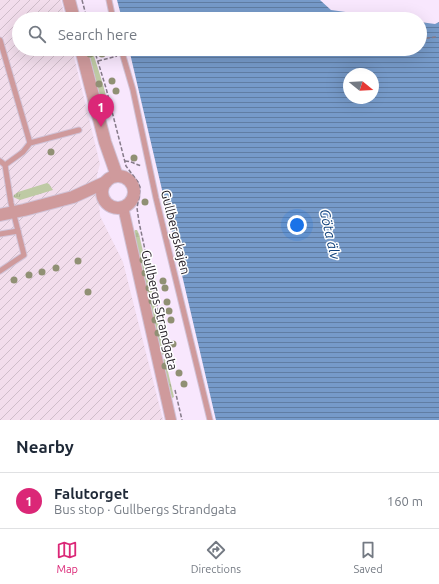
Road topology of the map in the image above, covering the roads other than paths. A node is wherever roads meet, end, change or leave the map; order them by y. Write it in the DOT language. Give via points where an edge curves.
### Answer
graph roads {
  1 [pos="70,0"];
  2 [pos="109,0"];
  3 [pos="73,12"];
  4 [pos="112,12"];
  5 [pos="0,40"];
  6 [pos="83,56"];
  7 [pos="123,56"];
  8 [pos="79,130"];
  9 [pos="30,143"];
  10 [pos="0,161"];
  11 [pos="5,165"];
  12 [pos="117,176"];
  13 [pos="106,182"];
  14 [pos="73,197"];
  15 [pos="106,202"];
  16 [pos="123,207"];
  17 [pos="4,215"];
  18 [pos="18,231"];
  19 [pos="0,234"];
  20 [pos="0,271"];
  21 [pos="172,420"];
  22 [pos="210,420"];
  1 -- 3 [label="street"];
  2 -- 4 [label="lane"];
  5 -- 9 [label="lane"];
  6 -- 12 [label="street" via="105,142"];
  7 -- 22 [label="lane, Gullbergskajen"];
  8 -- 9 [label="lane"];
  9 -- 11 [label="lane" via="23,152"];
  10 -- 11 [label="lane"];
  11 -- 17 [label="lane"];
  12 -- 13 [label="street"];
  12 -- 16 [label="street" via="127,179 134,190 131,202"];
  13 -- 14 [label="street"];
  13 -- 15 [label="street" via="102,192"];
  14 -- 15 [label="street" via="97,198"];
  14 -- 17 [label="street"];
  15 -- 16 [label="street" via="112,207"];
  16 -- 21 [label="street, Gullbergs Strandgata"];
  17 -- 18 [label="lane"];
  18 -- 19 [label="lane"];
  18 -- 20 [label="lane" via="24,255"];
}
